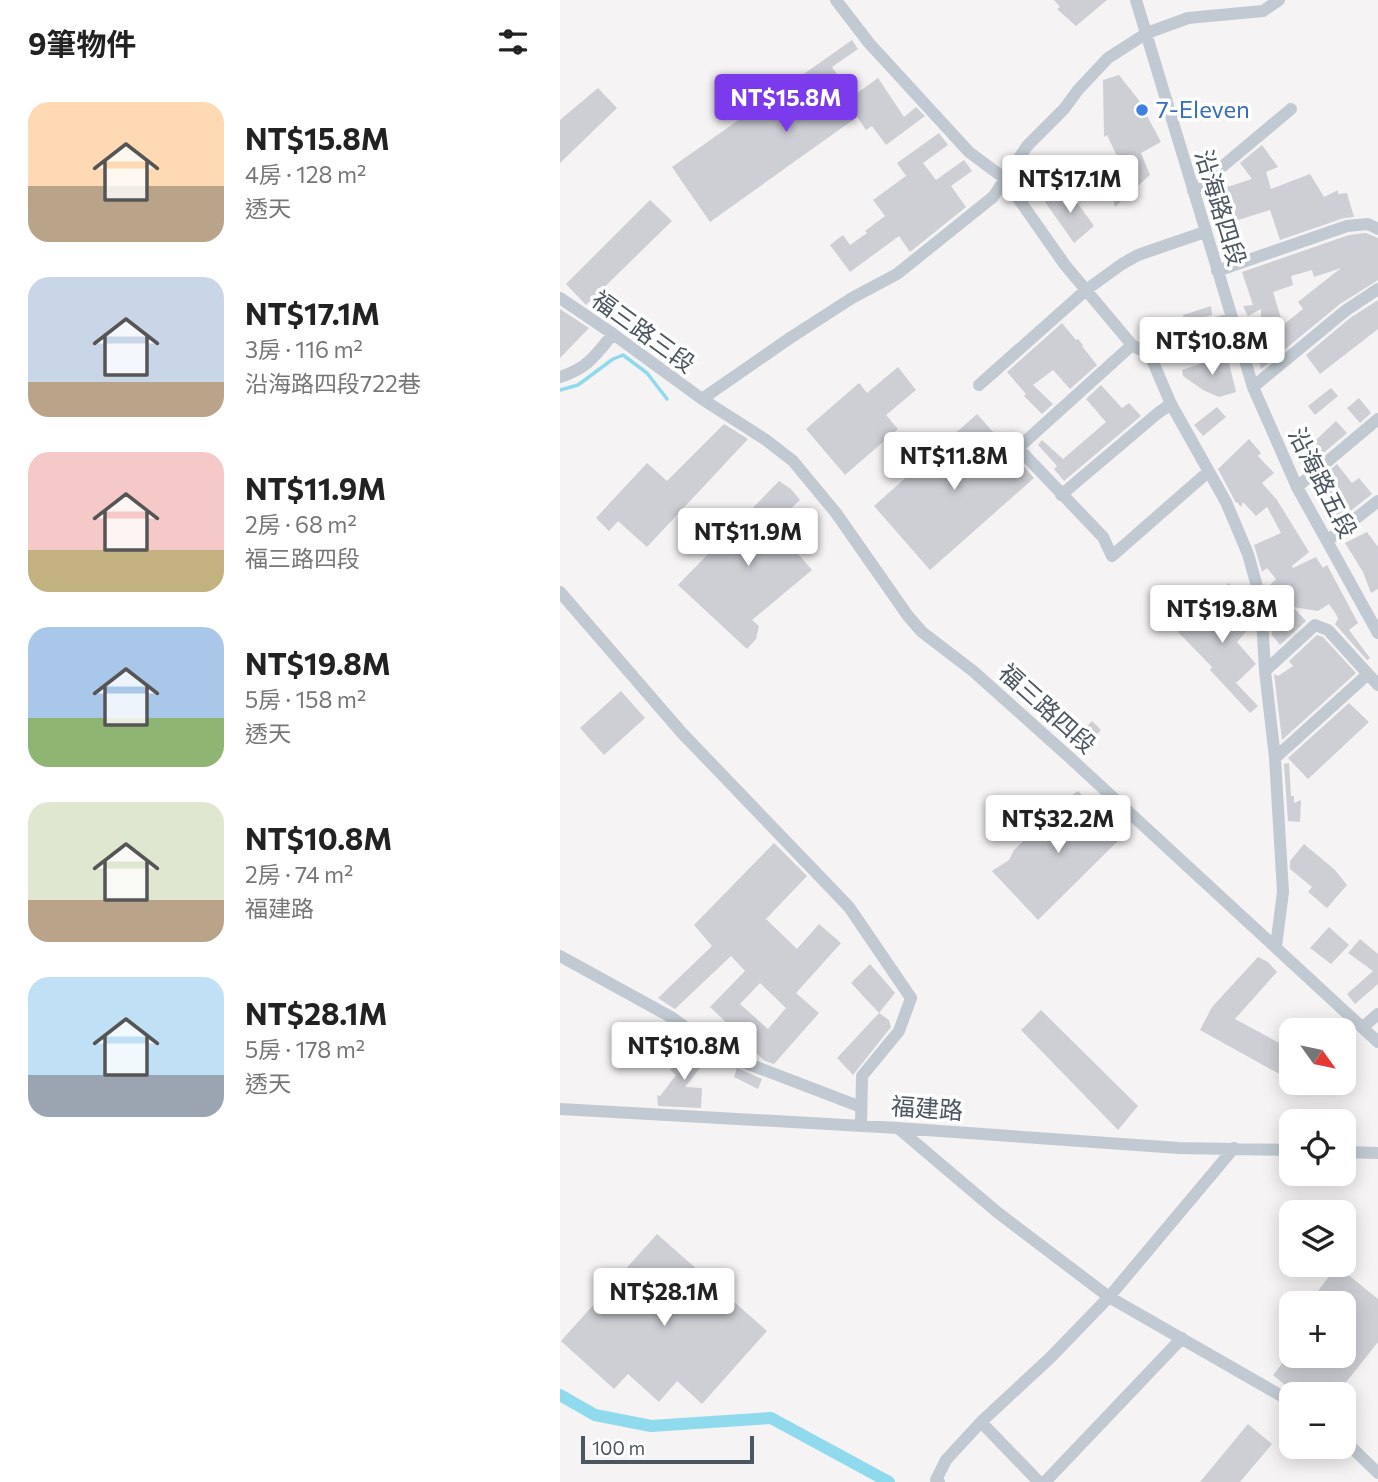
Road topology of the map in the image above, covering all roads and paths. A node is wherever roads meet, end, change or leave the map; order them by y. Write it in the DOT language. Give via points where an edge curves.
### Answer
graph roads {
  1 [pos="836,0"];
  2 [pos="1136,0"];
  3 [pos="1279,0"];
  4 [pos="1147,33"];
  5 [pos="1291,109"];
  6 [pos="1004,178"];
  7 [pos="1193,191"];
  8 [pos="1378,229"];
  9 [pos="1205,232"];
  10 [pos="1217,271"];
  11 [pos="1378,289"];
  12 [pos="1086,290"];
  13 [pos="560,299"];
  14 [pos="1231,319"];
  15 [pos="613,334"];
  16 [pos="1135,347"];
  17 [pos="560,377"];
  18 [pos="979,386"];
  19 [pos="1253,387"];
  20 [pos="702,399"];
  21 [pos="1171,404"];
  22 [pos="1378,419"];
  23 [pos="1208,472"];
  24 [pos="1297,487"];
  25 [pos="1061,495"];
  26 [pos="1378,501"];
  27 [pos="1327,541"];
  28 [pos="560,592"];
  29 [pos="1378,632"];
  30 [pos="1265,671"];
  31 [pos="1368,674"];
  32 [pos="1378,685"];
  33 [pos="1275,758"];
  34 [pos="1276,946"];
  35 [pos="560,956"];
  36 [pos="1378,1014"];
  37 [pos="1363,1027"];
  38 [pos="1378,1042"];
  39 [pos="861,1107"];
  40 [pos="560,1109"];
  41 [pos="861,1126"];
  42 [pos="898,1128"];
  43 [pos="1234,1148"];
  44 [pos="1279,1150"];
  45 [pos="1356,1152"];
  46 [pos="1378,1153"];
  47 [pos="1109,1297"];
  48 [pos="1182,1338"];
  49 [pos="1279,1396"];
  50 [pos="981,1422"];
  51 [pos="1356,1452"];
  52 [pos="1378,1474"];
  53 [pos="939,1482"];
  54 [pos="1039,1482"];
  55 [pos="1045,1482"];
  1 -- 6 [label="street" via="969,152"];
  2 -- 4 [label="street, 沿海路四段"];
  3 -- 4 [label="street" via="1263,11 1188,19"];
  4 -- 6 [label="street" via="1108,58 1027,146"];
  4 -- 7 [label="street, 沿海路四段"];
  5 -- 7 [label="street"];
  6 -- 12 [label="street"];
  6 -- 20 [label="street" via="993,197 897,274 800,331"];
  7 -- 9 [label="street, 沿海路四段"];
  8 -- 10 [label="street" via="1368,224 1346,226"];
  9 -- 10 [label="street, 沿海路四段"];
  9 -- 12 [label="street" via="1138,255"];
  10 -- 14 [label="street, 沿海路四段"];
  11 -- 19 [label="street"];
  12 -- 16 [label="street"];
  12 -- 18 [label="street"];
  13 -- 15 [label="street, 福三路三段"];
  14 -- 16 [label="street"];
  14 -- 19 [label="street, 沿海路四段"];
  15 -- 17 [label="street" via="590,363"];
  15 -- 20 [label="street, 福三路三段"];
  16 -- 21 [label="street" via="1150,355"];
  16 -- 25 [label="street" via="1018,448"];
  19 -- 24 [label="street, 沿海路五段"];
  20 -- 34 [label="street, 福三路四段" via="793,461 922,632 973,671"];
  21 -- 23 [label="street"];
  21 -- 25 [label="street"];
  22 -- 24 [label="street"];
  23 -- 25 [label="street" via="1112,556 1103,537"];
  23 -- 30 [label="street" via="1248,554 1261,601"];
  24 -- 27 [label="street, 沿海路五段"];
  26 -- 27 [label="street"];
  27 -- 29 [label="street, 沿海路五段"];
  28 -- 39 [label="street" via="682,733 849,906 911,998 900,1031 862,1076"];
  30 -- 31 [label="street" via="1315,625 1328,630"];
  30 -- 33 [label="street"];
  31 -- 32 [label="street"];
  31 -- 33 [label="street"];
  33 -- 34 [label="street" via="1283,892"];
  34 -- 37 [label="street, 福三路四段"];
  35 -- 39 [label="street" via="751,1065"];
  36 -- 37 [label="street"];
  37 -- 38 [label="street, 福三路四段"];
  39 -- 41 [label="street"];
  40 -- 41 [label="street, 福建路"];
  41 -- 42 [label="street, 福建路"];
  42 -- 43 [label="street, 福建路"];
  42 -- 47 [label="street"];
  43 -- 44 [label="street, 福建路"];
  43 -- 47 [label="street"];
  45 -- 46 [label="street"];
  47 -- 48 [label="street"];
  47 -- 50 [label="street"];
  48 -- 49 [label="street"];
  48 -- 55 [label="street"];
  50 -- 53 [label="street" via="946,1460"];
  50 -- 54 [label="street"];
  51 -- 52 [label="street"];
}
